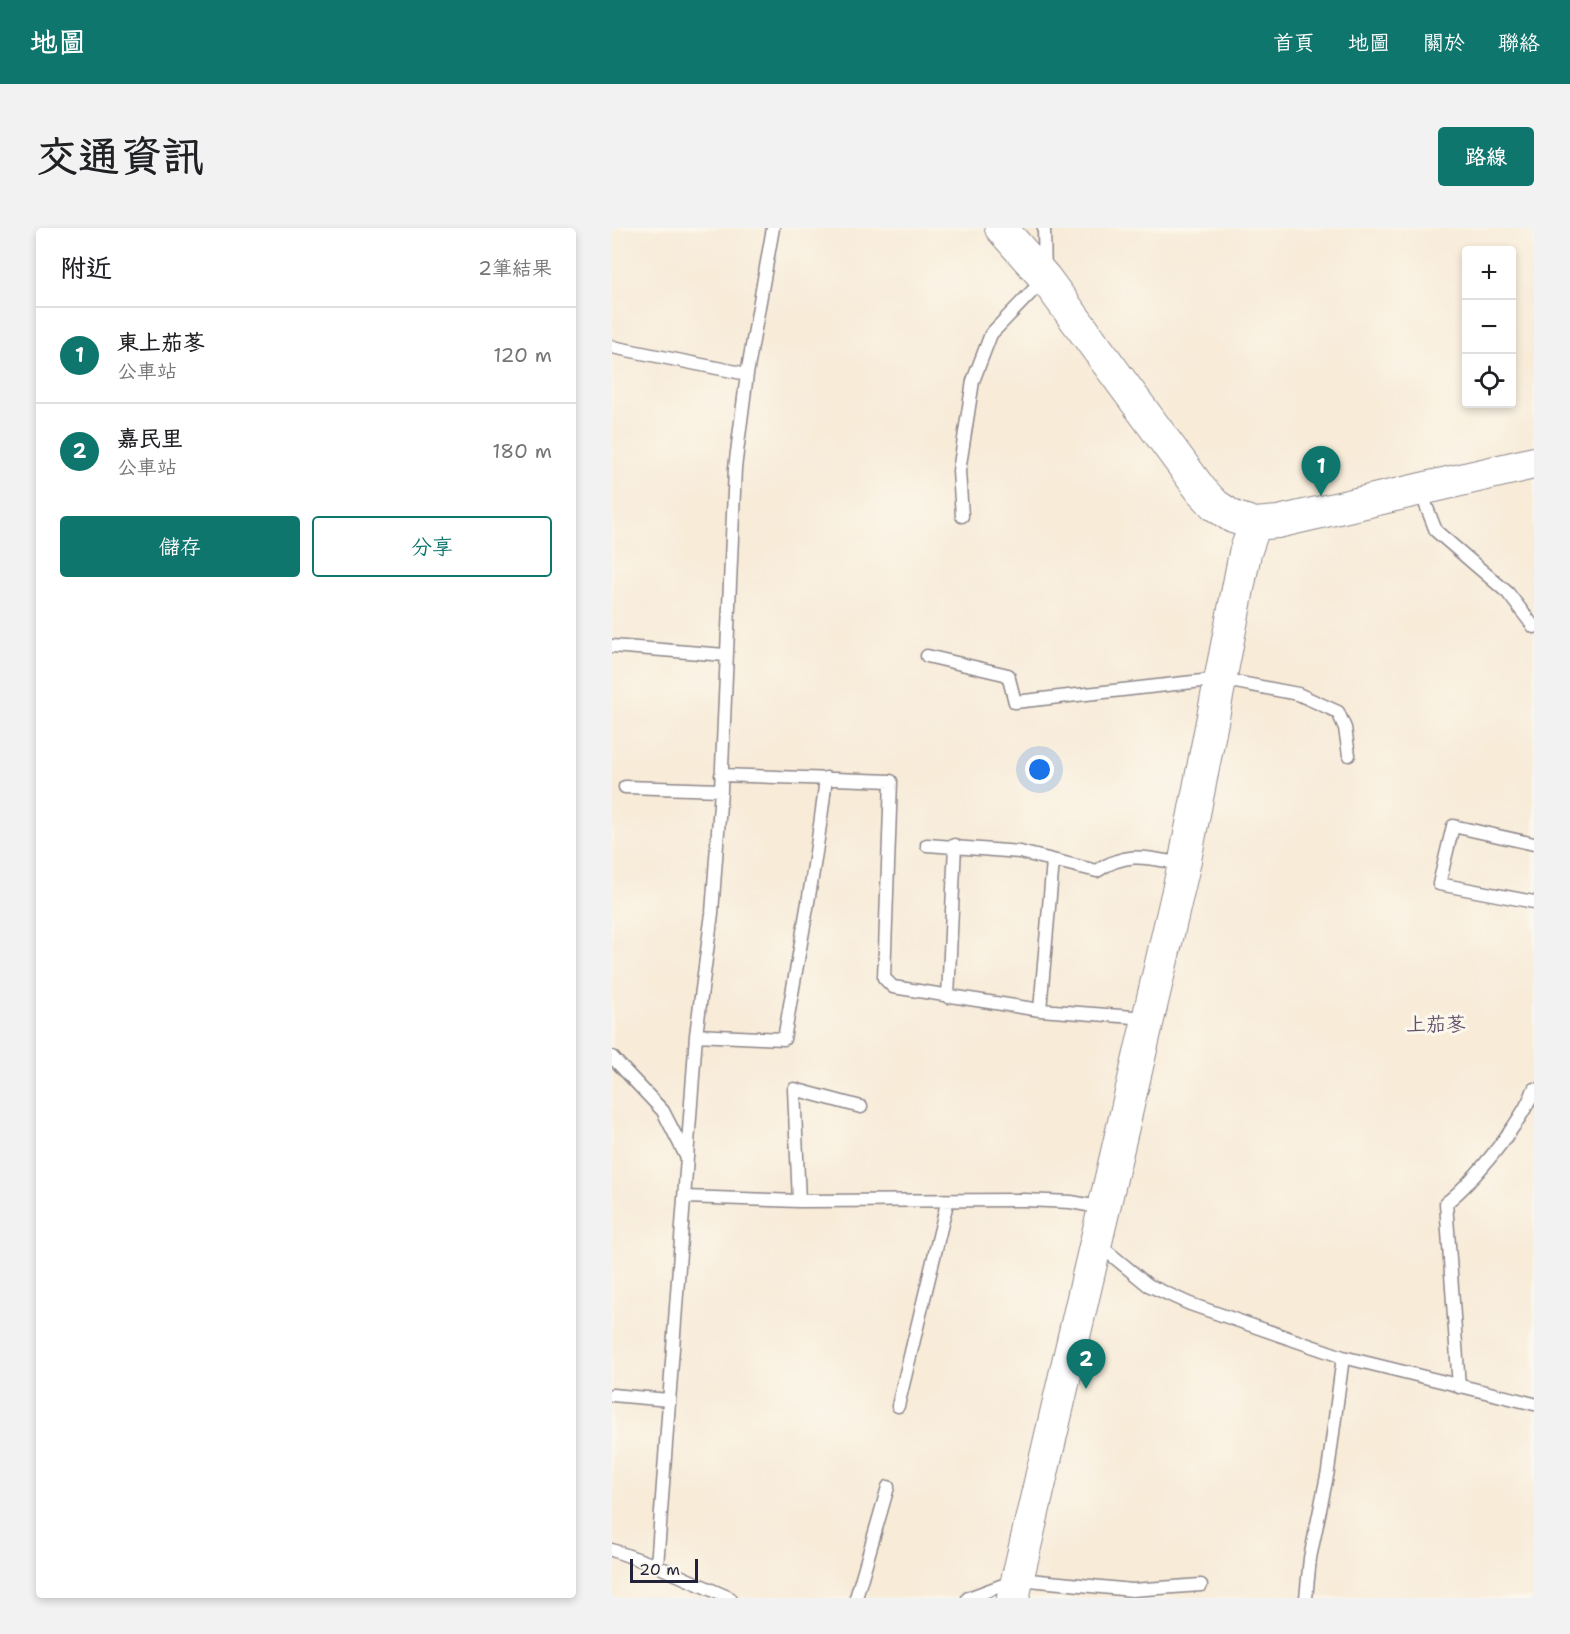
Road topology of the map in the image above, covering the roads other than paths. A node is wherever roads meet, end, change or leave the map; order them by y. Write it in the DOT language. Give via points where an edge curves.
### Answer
graph roads {
  1 [pos="773,228"];
  2 [pos="1001,228"];
  3 [pos="1044,228"];
  4 [pos="1045,278"];
  5 [pos="612,347"];
  6 [pos="747,374"];
  7 [pos="1534,463"];
  8 [pos="1420,490"];
  9 [pos="962,516"];
  10 [pos="1255,524"];
  11 [pos="1534,627"];
  12 [pos="612,646"];
  13 [pos="725,655"];
  14 [pos="927,656"];
  15 [pos="1220,679"];
  16 [pos="1349,755"];
  17 [pos="721,775"];
  18 [pos="826,778"];
  19 [pos="625,787"];
  20 [pos="721,790"];
  21 [pos="927,844"];
  22 [pos="1534,844"];
  23 [pos="955,845"];
  24 [pos="1053,861"];
  25 [pos="1184,865"];
  26 [pos="1534,902"];
  27 [pos="948,997"];
  28 [pos="1040,1010"];
  29 [pos="1148,1018"];
  30 [pos="696,1035"];
  31 [pos="612,1057"];
  32 [pos="1534,1089"];
  33 [pos="861,1107"];
  34 [pos="687,1157"];
  35 [pos="685,1197"];
  36 [pos="799,1201"];
  37 [pos="947,1203"];
  38 [pos="1105,1209"];
  39 [pos="1097,1243"];
  40 [pos="1343,1357"];
  41 [pos="1459,1386"];
  42 [pos="612,1395"];
  43 [pos="669,1400"];
  44 [pos="1534,1404"];
  45 [pos="898,1406"];
  46 [pos="888,1487"];
  47 [pos="612,1550"];
  48 [pos="657,1566"];
  49 [pos="1201,1585"];
  50 [pos="1016,1589"];
  51 [pos="730,1598"];
  52 [pos="856,1598"];
  53 [pos="968,1598"];
  54 [pos="1306,1598"];
  1 -- 6 [label="lane"];
  2 -- 4 [label="street"];
  3 -- 4 [label="lane"];
  4 -- 9 [label="lane" via="992,334 972,381 959,471"];
  4 -- 10 [label="street" via="1201,490 1233,517"];
  5 -- 6 [label="lane"];
  6 -- 13 [label="lane" via="735,468"];
  7 -- 8 [label="street"];
  8 -- 10 [label="street" via="1305,518"];
  8 -- 11 [label="lane" via="1436,531 1508,593"];
  10 -- 15 [label="street" via="1245,553"];
  12 -- 13 [label="lane"];
  13 -- 17 [label="lane"];
  14 -- 15 [label="lane" via="1008,675 1015,702"];
  15 -- 16 [label="lane" via="1298,694 1338,712"];
  15 -- 25 [label="street"];
  17 -- 18 [label="lane"];
  17 -- 20 [label="lane"];
  18 -- 27 [label="lane" via="891,781 884,978 893,987"];
  18 -- 30 [label="lane" via="784,1039"];
  19 -- 20 [label="lane"];
  20 -- 30 [label="lane" via="712,912"];
  21 -- 23 [label="lane"];
  22 -- 26 [label="lane" via="1453,826 1439,884"];
  23 -- 24 [label="lane" via="1020,852"];
  23 -- 27 [label="lane"];
  24 -- 25 [label="lane" via="1097,871 1114,860 1141,856"];
  24 -- 28 [label="lane"];
  25 -- 29 [label="street"];
  27 -- 28 [label="lane"];
  28 -- 29 [label="lane"];
  29 -- 38 [label="street"];
  30 -- 34 [label="lane"];
  31 -- 34 [label="lane" via="663,1111"];
  32 -- 41 [label="lane" via="1528,1105 1489,1156 1446,1203"];
  33 -- 36 [label="lane" via="794,1089"];
  34 -- 35 [label="lane"];
  35 -- 36 [label="lane"];
  35 -- 43 [label="lane"];
  36 -- 37 [label="lane" via="903,1199"];
  37 -- 38 [label="lane" via="1059,1201"];
  37 -- 45 [label="lane"];
  38 -- 39 [label="street"];
  39 -- 40 [label="lane" via="1148,1285 1190,1304"];
  39 -- 50 [label="street"];
  40 -- 41 [label="lane"];
  40 -- 54 [label="lane"];
  41 -- 44 [label="lane"];
  42 -- 43 [label="lane"];
  43 -- 48 [label="lane"];
  46 -- 52 [label="lane"];
  47 -- 48 [label="lane"];
  48 -- 51 [label="lane"];
  49 -- 50 [label="lane" via="1132,1590"];
  50 -- 53 [label="lane"];
}
